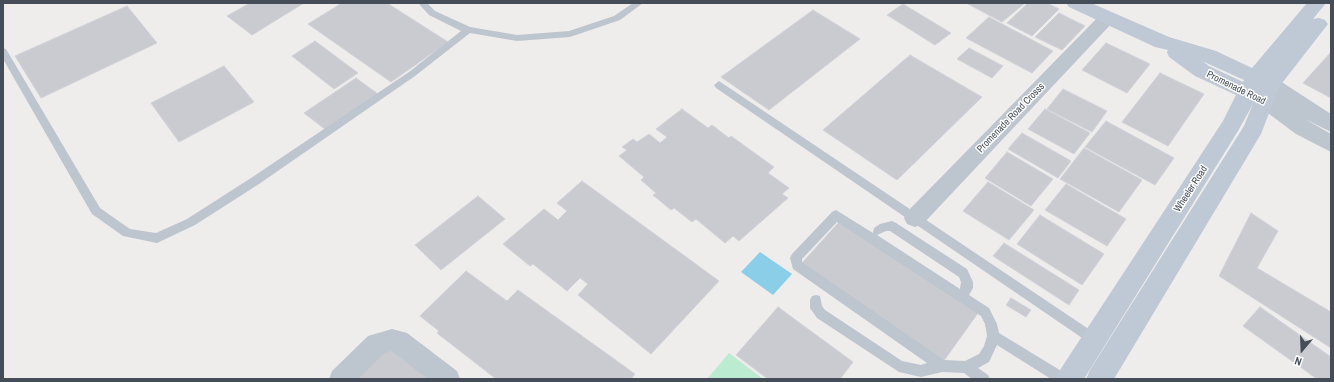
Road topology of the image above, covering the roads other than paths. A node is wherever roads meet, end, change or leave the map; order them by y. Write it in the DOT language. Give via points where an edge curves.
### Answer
graph roads {
  1 [pos="422,3"];
  2 [pos="639,3"];
  3 [pos="1074,3"];
  4 [pos="1317,3"];
  5 [pos="1331,10"];
  6 [pos="1107,18"];
  7 [pos="468,30"];
  8 [pos="3,50"];
  9 [pos="718,85"];
  10 [pos="1259,88"];
  11 [pos="1331,124"];
  12 [pos="1331,144"];
  13 [pos="915,218"];
  14 [pos="878,231"];
  15 [pos="962,297"];
  16 [pos="816,300"];
  17 [pos="993,336"];
  18 [pos="1095,340"];
  19 [pos="942,366"];
  20 [pos="966,367"];
  21 [pos="340,379"];
  22 [pos="448,379"];
  23 [pos="983,379"];
  24 [pos="1062,379"];
  25 [pos="1069,379"];
  26 [pos="1099,379"];
  1 -- 7 [label="lane" via="432,13"];
  2 -- 7 [label="lane" via="617,18 570,34 517,38"];
  3 -- 6 [label="main road, Promenade Road"];
  4 -- 10 [label="main road, Wheeler Road"];
  5 -- 10 [label="main road, Wheeler Road"];
  6 -- 10 [label="main road, Promenade Road" via="1162,42 1202,71"];
  6 -- 13 [label="street, Promenade Road Crosss"];
  7 -- 8 [label="lane" via="412,74 255,180 190,222 157,238 127,233 96,211"];
  9 -- 13 [label="lane"];
  10 -- 11 [label="street, Promenade Road"];
  10 -- 12 [label="street, Promenade Road" via="1303,128"];
  10 -- 18 [label="main road, Wheeler Road" via="1231,125"];
  10 -- 26 [label="main road, Wheeler Road" via="1254,128"];
  13 -- 18 [label="lane"];
  14 -- 15 [label="lane" via="892,226 963,273 967,288"];
  15 -- 17 [label="lane" via="985,312"];
  15 -- 19 [label="lane" via="836,215 795,260 797,265"];
  16 -- 19 [label="lane" via="816,308 821,314 898,366 921,371"];
  17 -- 20 [label="lane" via="984,358"];
  17 -- 24 [label="lane"];
  18 -- 25 [label="main road, Wheeler Road"];
  19 -- 20 [label="lane"];
  20 -- 23 [label="lane"];
  21 -- 22 [label="street" via="377,344 392,340 398,341"];
}
